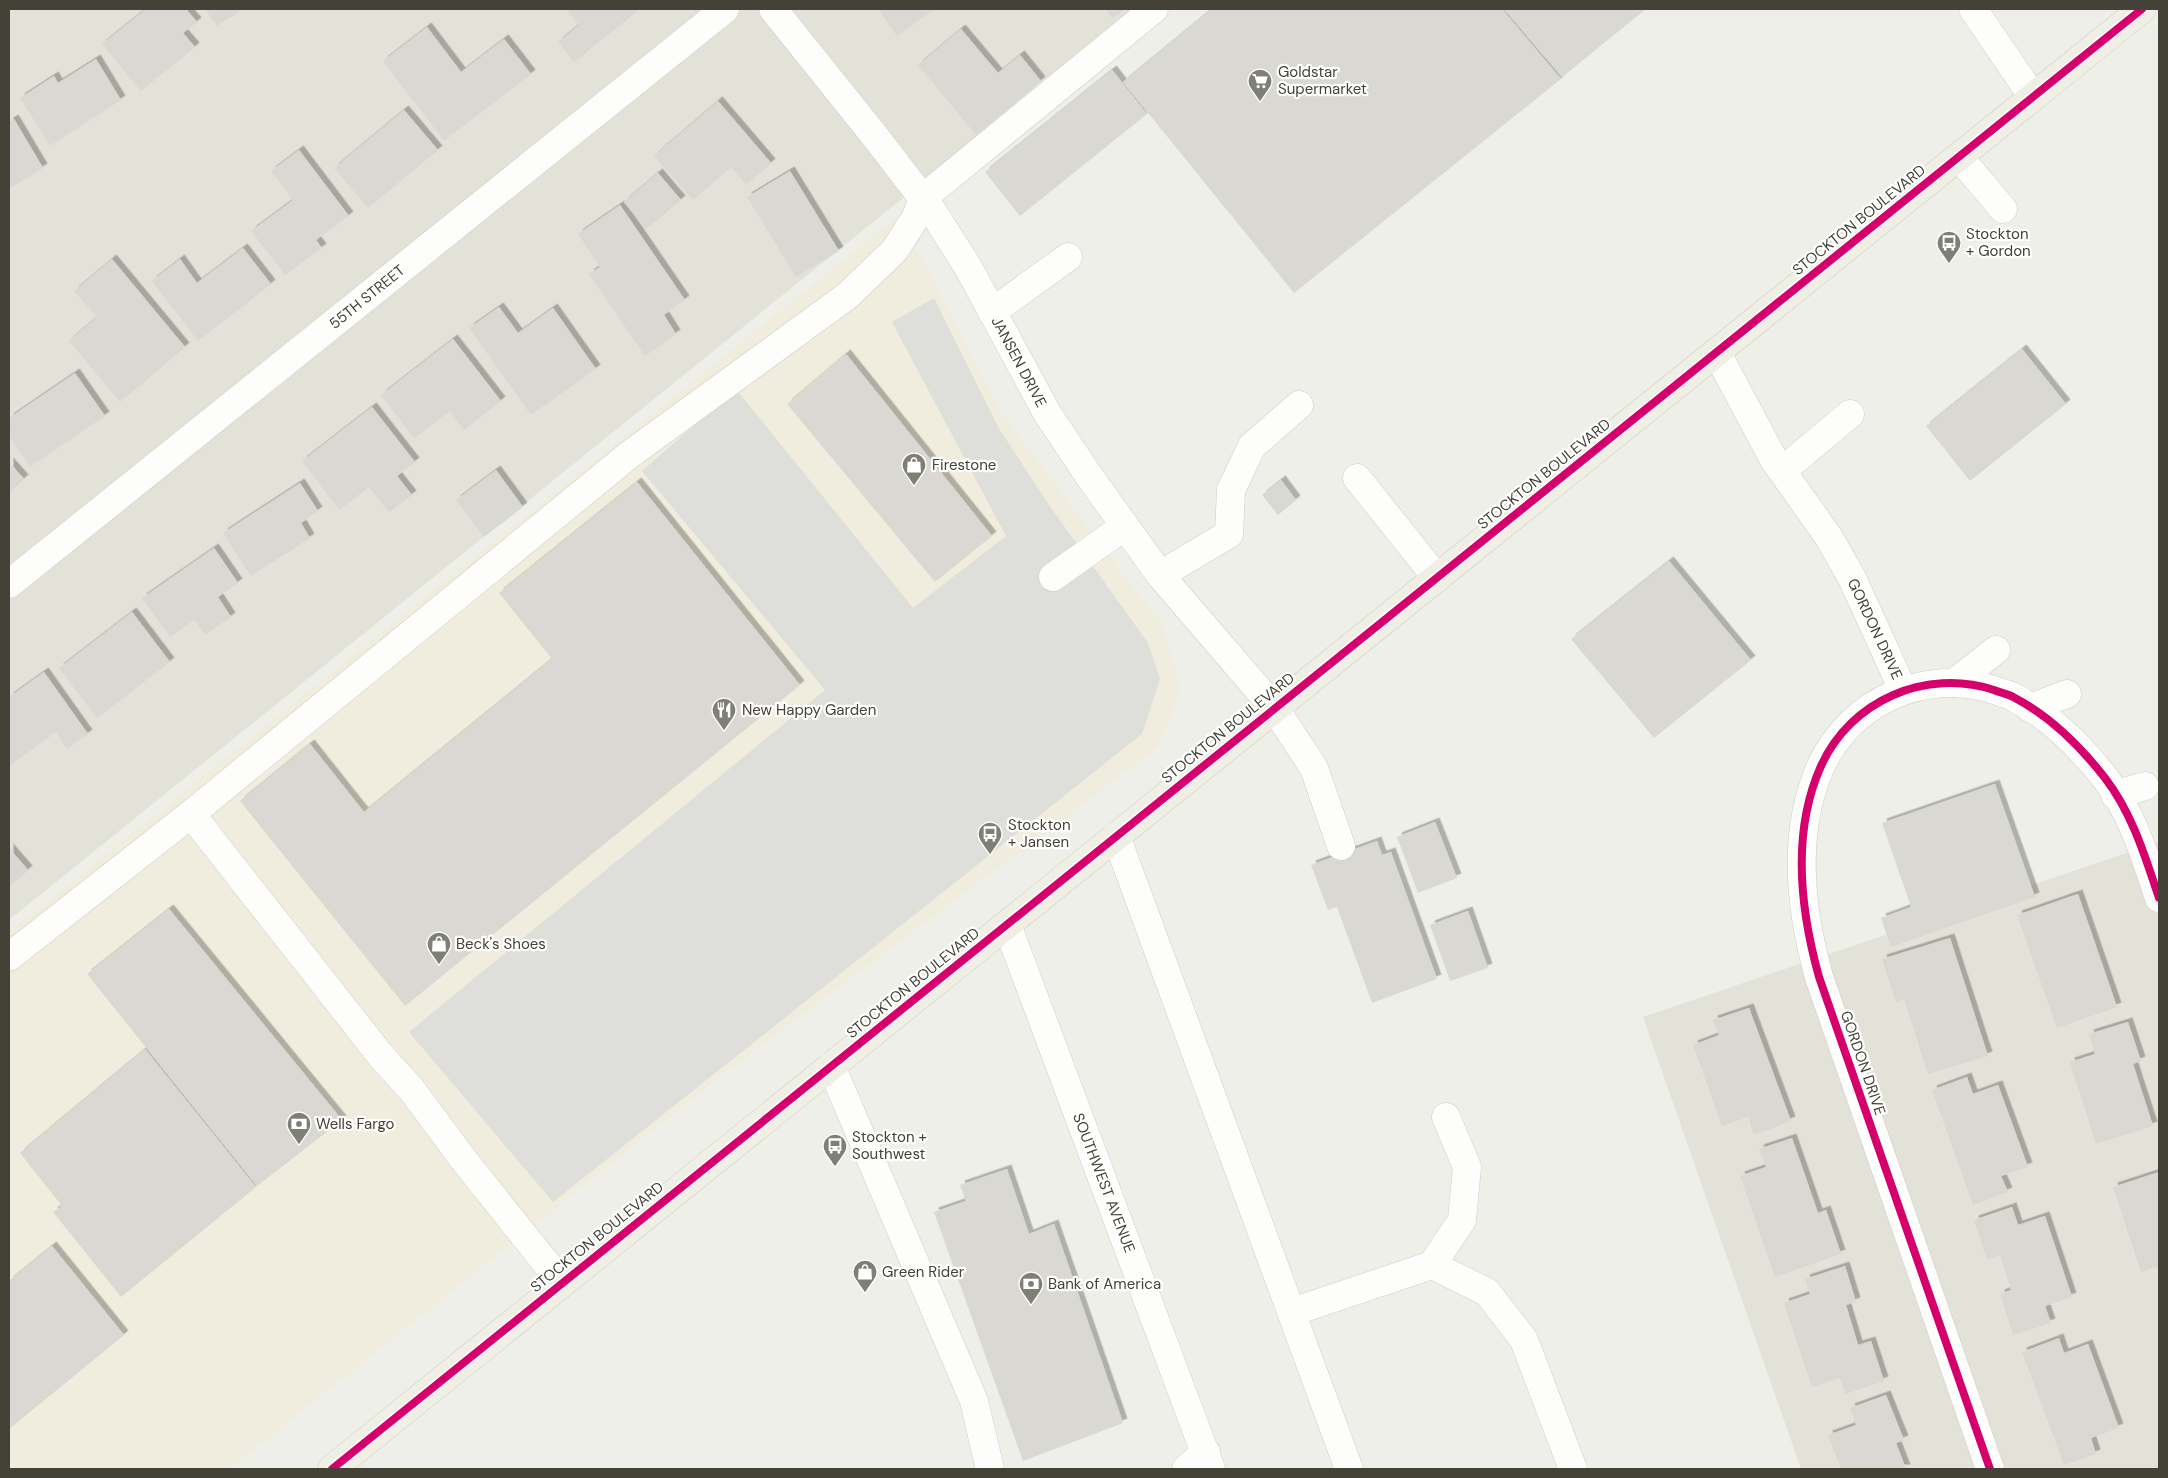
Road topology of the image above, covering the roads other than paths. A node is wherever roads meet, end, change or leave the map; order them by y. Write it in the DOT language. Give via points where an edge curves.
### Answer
graph roads {
  1 [pos="725,9"];
  2 [pos="773,9"];
  3 [pos="1154,9"];
  4 [pos="1973,9"];
  5 [pos="2142,9"];
  6 [pos="2033,97"];
  7 [pos="1959,157"];
  8 [pos="923,198"];
  9 [pos="2004,209"];
  10 [pos="1068,257"];
  11 [pos="992,312"];
  12 [pos="1717,353"];
  13 [pos="1299,405"];
  14 [pos="1850,414"];
  15 [pos="1782,471"];
  16 [pos="1357,478"];
  17 [pos="1125,526"];
  18 [pos="1160,575"];
  19 [pos="1053,577"];
  20 [pos="1437,578"];
  21 [pos="9,584"];
  22 [pos="1996,650"];
  23 [pos="1954,683"];
  24 [pos="1903,690"];
  25 [pos="2068,694"];
  26 [pos="2030,708"];
  27 [pos="1275,709"];
  28 [pos="2145,786"];
  29 [pos="2115,795"];
  30 [pos="191,814"];
  31 [pos="1116,836"];
  32 [pos="1341,846"];
  33 [pos="2159,898"];
  34 [pos="1007,925"];
  35 [pos="9,957"];
  36 [pos="830,1066"];
  37 [pos="1446,1117"];
  38 [pos="1432,1265"];
  39 [pos="562,1283"];
  40 [pos="1292,1312"];
  41 [pos="1201,1464"];
  42 [pos="332,1469"];
  43 [pos="990,1469"];
  44 [pos="1349,1469"];
  45 [pos="1573,1469"];
  46 [pos="1990,1469"];
  1 -- 21 [label="street, 55TH STREET"];
  2 -- 8 [label="street, JANSEN DRIVE"];
  3 -- 8 [label="street"];
  4 -- 6 [label="street"];
  5 -- 6 [label="main road, STOCKTON BOULEVARD"];
  6 -- 7 [label="main road, STOCKTON BOULEVARD"];
  7 -- 9 [label="street"];
  7 -- 12 [label="main road, STOCKTON BOULEVARD"];
  8 -- 11 [label="street, JANSEN DRIVE" via="968,267"];
  8 -- 30 [label="street" via="916,217 894,251 848,296 629,454"];
  10 -- 11 [label="street"];
  11 -- 17 [label="street, JANSEN DRIVE" via="1047,413"];
  12 -- 15 [label="street, GORDON DRIVE"];
  12 -- 20 [label="main road, STOCKTON BOULEVARD"];
  13 -- 18 [label="street" via="1252,446 1231,490 1230,534"];
  14 -- 15 [label="street"];
  15 -- 24 [label="street, GORDON DRIVE" via="1828,536 1852,578"];
  16 -- 20 [label="street"];
  17 -- 18 [label="street, JANSEN DRIVE"];
  17 -- 19 [label="street"];
  18 -- 27 [label="street, JANSEN DRIVE"];
  20 -- 27 [label="main road, STOCKTON BOULEVARD"];
  22 -- 23 [label="street"];
  23 -- 24 [label="street" via="1936,682"];
  23 -- 26 [label="street" via="1974,684 2014,697"];
  24 -- 46 [label="street, GORDON DRIVE" via="1881,700 1843,730 1821,766 1809,805 1802,848 1801,892 1807,935 1818,977"];
  25 -- 26 [label="street"];
  26 -- 29 [label="street" via="2049,720 2079,748 2106,779"];
  27 -- 31 [label="main road, STOCKTON BOULEVARD"];
  27 -- 32 [label="street, JANSEN DRIVE" via="1314,768"];
  28 -- 29 [label="street"];
  29 -- 33 [label="street" via="2137,837"];
  30 -- 35 [label="street"];
  30 -- 39 [label="street"];
  31 -- 34 [label="main road, STOCKTON BOULEVARD"];
  31 -- 40 [label="street"];
  34 -- 36 [label="main road, STOCKTON BOULEVARD"];
  34 -- 41 [label="street, SOUTHWEST AVENUE"];
  36 -- 39 [label="main road, STOCKTON BOULEVARD"];
  36 -- 43 [label="street" via="974,1401"];
  37 -- 38 [label="street" via="1468,1167 1462,1220"];
  38 -- 40 [label="street"];
  38 -- 45 [label="street" via="1487,1292 1524,1340"];
  39 -- 42 [label="main road, STOCKTON BOULEVARD"];
  40 -- 44 [label="street"];
}
